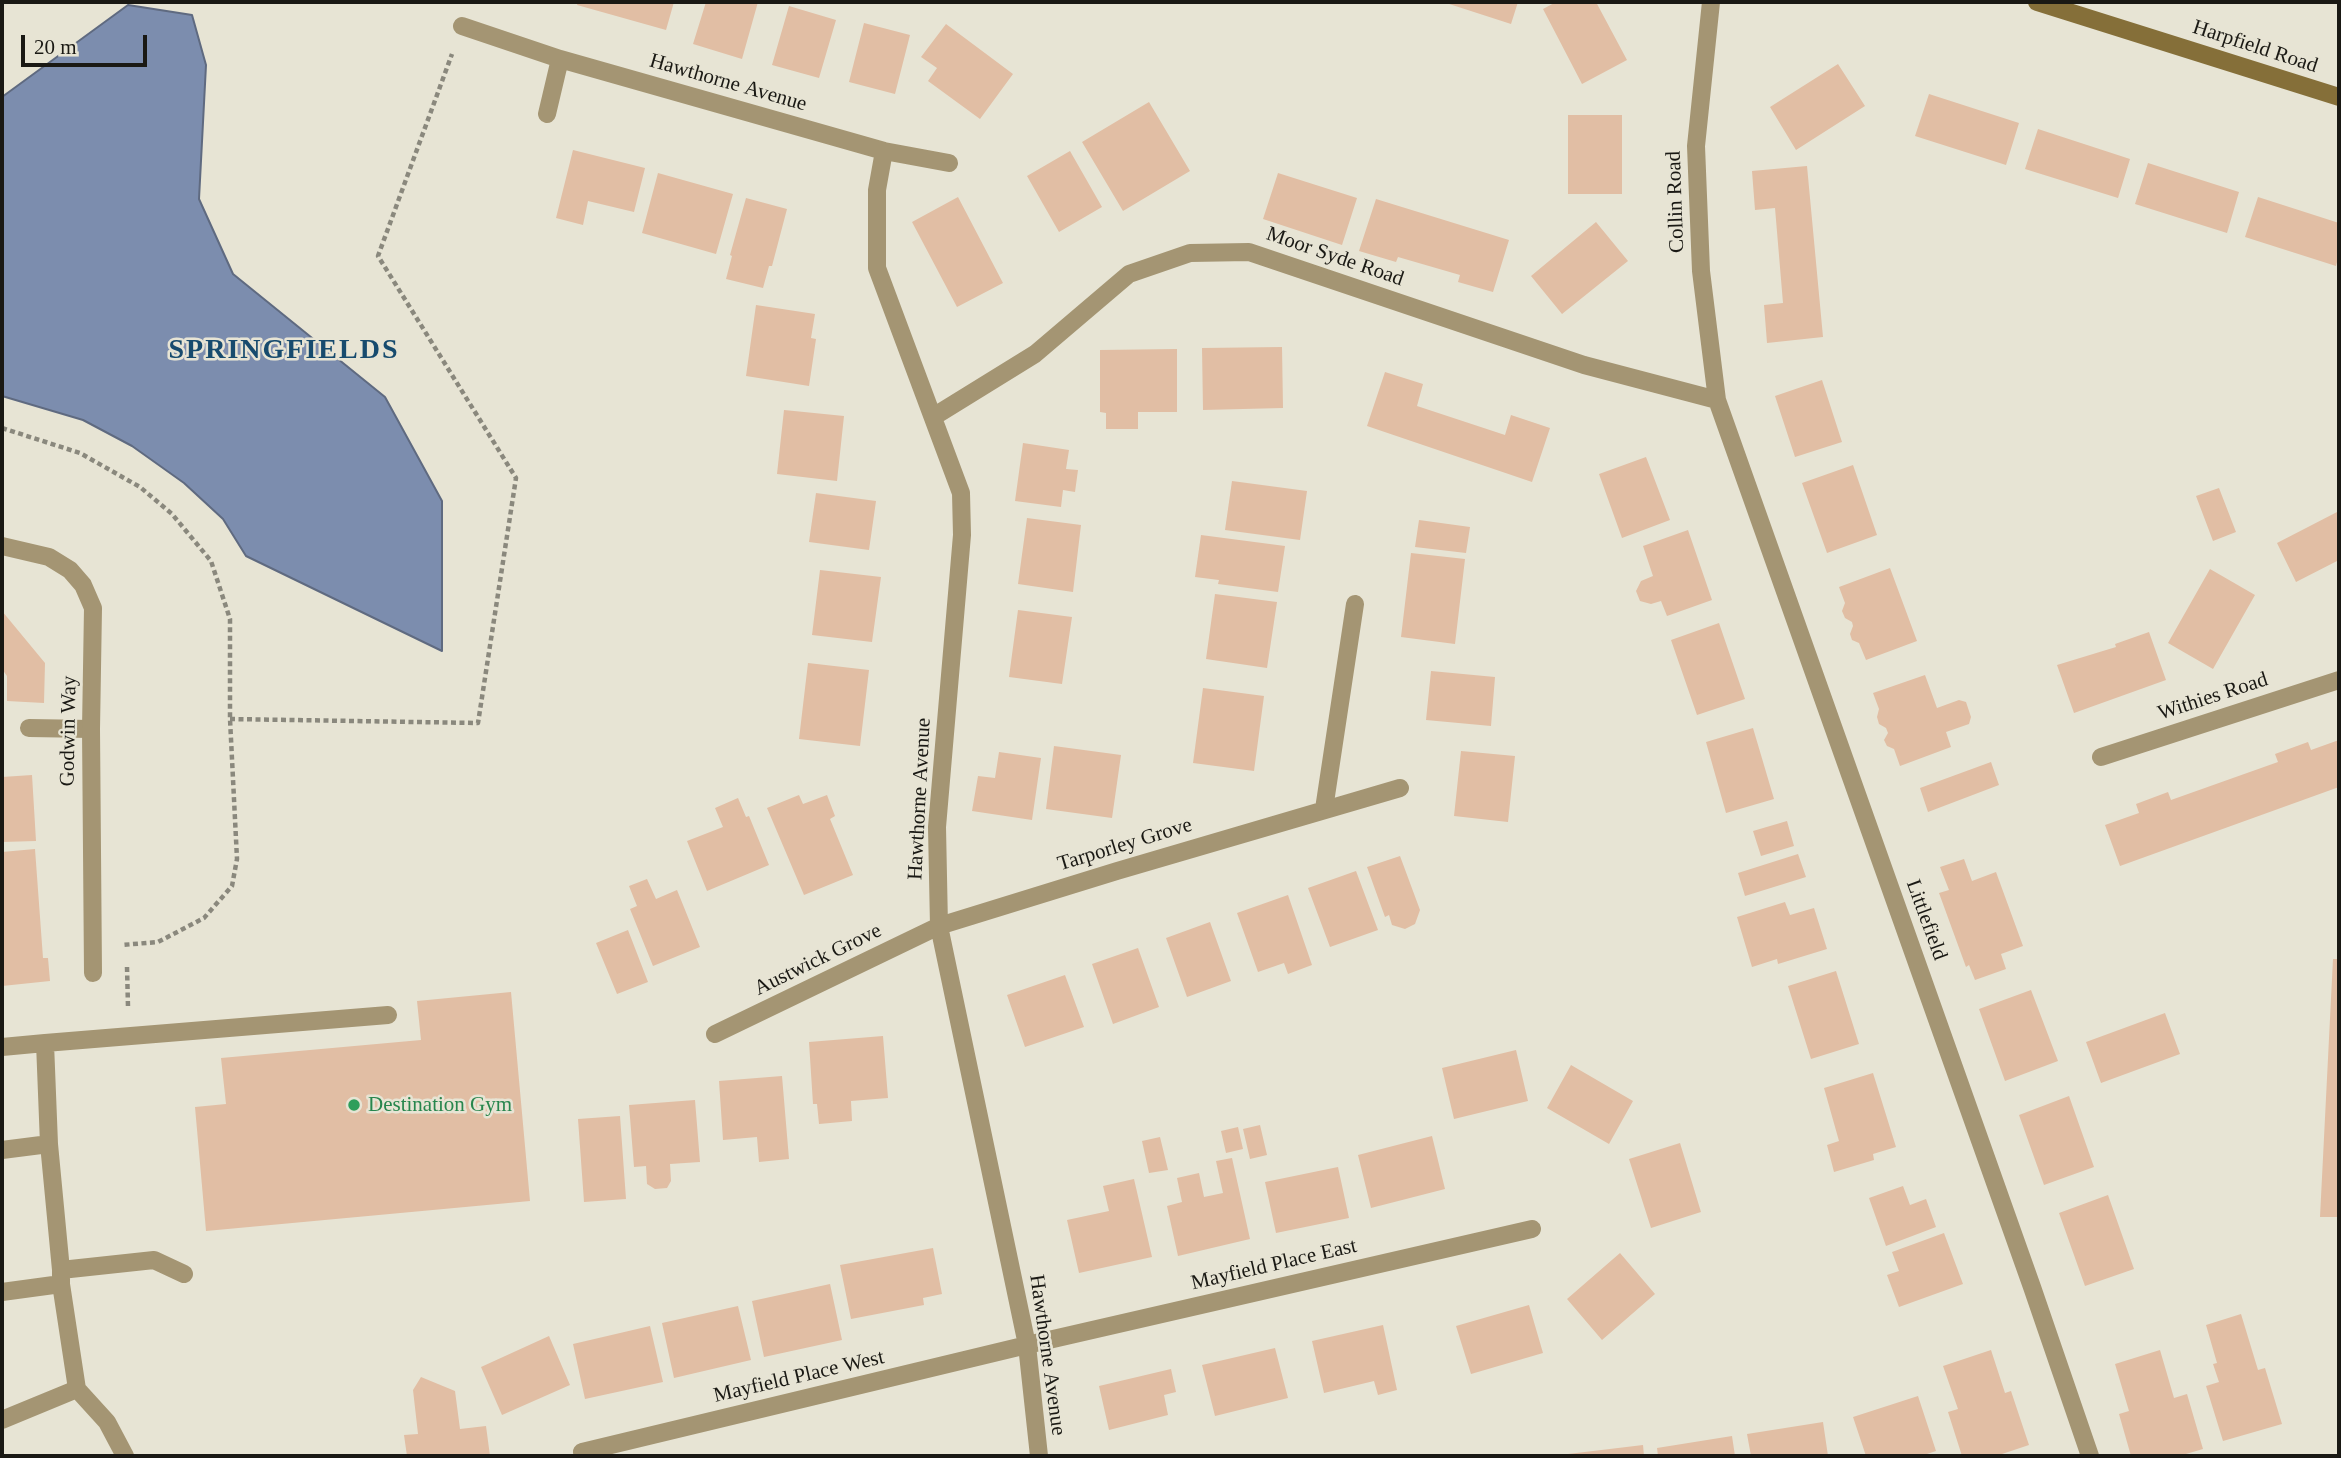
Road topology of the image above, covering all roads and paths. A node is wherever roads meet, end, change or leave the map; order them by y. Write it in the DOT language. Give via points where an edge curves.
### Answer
graph roads {
  1 [pos="1711,2"];
  2 [pos="2037,2"];
  3 [pos="462,26"];
  4 [pos="561,59"];
  5 [pos="2339,97"];
  6 [pos="547,114"];
  7 [pos="884,151"];
  8 [pos="949,163"];
  9 [pos="1717,400"];
  10 [pos="933,417"];
  11 [pos="2,428"];
  12 [pos="2,546"];
  13 [pos="1355,604"];
  14 [pos="2339,680"];
  15 [pos="230,719"];
  16 [pos="29,728"];
  17 [pos="91,729"];
  18 [pos="2101,757"];
  19 [pos="1400,788"];
  20 [pos="1324,809"];
  21 [pos="939,926"];
  22 [pos="126,945"];
  23 [pos="91,947"];
  24 [pos="93,973"];
  25 [pos="388,1016"];
  26 [pos="715,1034"];
  27 [pos="130,1037"];
  28 [pos="46,1043"];
  29 [pos="2,1047"];
  30 [pos="49,1144"];
  31 [pos="2,1150"];
  32 [pos="1532,1229"];
  33 [pos="184,1274"];
  34 [pos="61,1277"];
  35 [pos="2,1292"];
  36 [pos="1027,1345"];
  37 [pos="77,1390"];
  38 [pos="2,1420"];
  39 [pos="582,1452"];
  40 [pos="125,1456"];
  41 [pos="1039,1456"];
  42 [pos="2090,1456"];
  1 -- 9 [label="street, Collin Road" via="1696,146 1701,271"];
  2 -- 5 [label="street, Harpfield Road"];
  3 -- 4 [label="street, Hawthorne Avenue"];
  3 -- 15 [label="path" via="378,257 516,478 478,723"];
  4 -- 6 [label="street"];
  4 -- 7 [label="street, Hawthorne Avenue"];
  7 -- 8 [label="street, Hawthorne Avenue"];
  7 -- 10 [label="street, Hawthorne Avenue" via="877,190 877,268"];
  9 -- 10 [label="street, Moor Syde Road" via="1584,365 1249,251 1190,253 1129,274 1035,354"];
  9 -- 42 [label="street, Littlefield"];
  10 -- 21 [label="street, Hawthorne Avenue" via="961,493 962,521 937,827"];
  11 -- 15 [label="path" via="80,453 140,487 172,514 211,561 230,619"];
  12 -- 17 [label="street, Godwin Way" via="49,557 83,585 93,608"];
  13 -- 20 [label="street"];
  14 -- 18 [label="street, Withies Road"];
  15 -- 22 [label="path" via="237,859 232,886 204,918 158,942"];
  16 -- 17 [label="street"];
  17 -- 23 [label="street, Godwin Way"];
  19 -- 20 [label="street, Tarporley Grove"];
  20 -- 21 [label="street, Tarporley Grove"];
  21 -- 26 [label="street, Austwick Grove"];
  21 -- 36 [label="street, Hawthorne Avenue"];
  22 -- 23 [label="path"];
  22 -- 27 [label="path"];
  23 -- 24 [label="street, Godwin Way"];
  25 -- 27 [label="street"];
  27 -- 28 [label="street"];
  28 -- 29 [label="street"];
  28 -- 30 [label="street"];
  30 -- 31 [label="street"];
  30 -- 34 [label="street"];
  32 -- 36 [label="street, Mayfield Place East"];
  33 -- 34 [label="street" via="154,1260"];
  34 -- 35 [label="street"];
  34 -- 37 [label="street"];
  36 -- 39 [label="street, Mayfield Place West"];
  36 -- 41 [label="street, Hawthorne Avenue"];
  37 -- 38 [label="street"];
  37 -- 40 [label="street" via="107,1422"];
}
